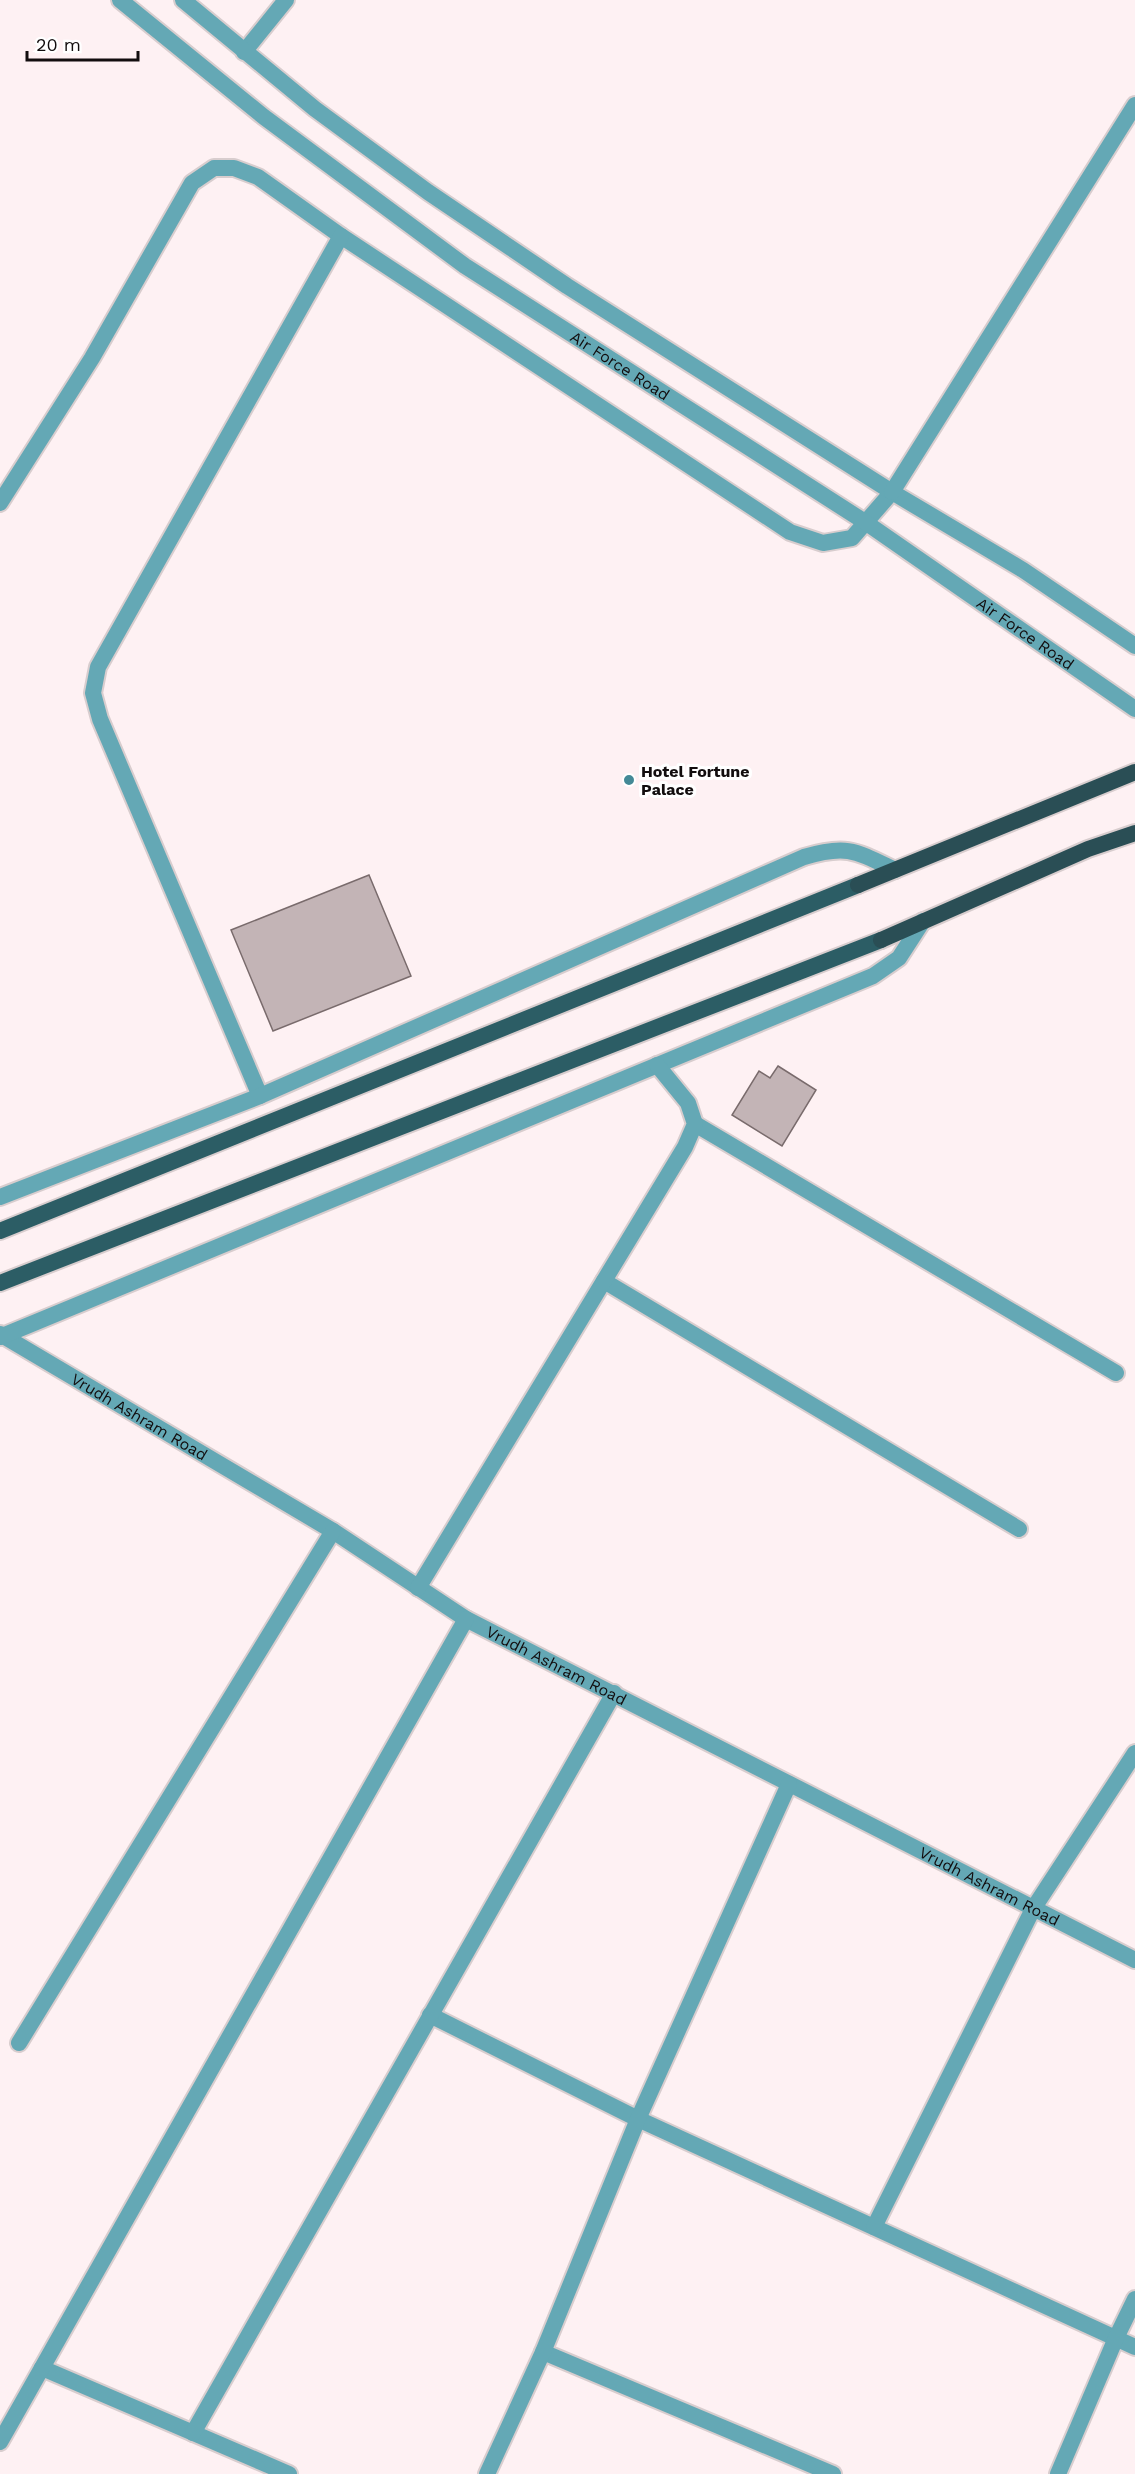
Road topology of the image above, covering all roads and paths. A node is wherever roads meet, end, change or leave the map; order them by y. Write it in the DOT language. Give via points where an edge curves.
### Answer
graph roads {
  1 [pos="120,0"];
  2 [pos="183,0"];
  3 [pos="286,0"];
  4 [pos="244,52"];
  5 [pos="1135,105"];
  6 [pos="341,236"];
  7 [pos="892,492"];
  8 [pos="0,503"];
  9 [pos="865,522"];
  10 [pos="1135,646"];
  11 [pos="1135,709"];
  12 [pos="1135,772"];
  13 [pos="1135,833"];
  14 [pos="895,870"];
  15 [pos="858,885"];
  16 [pos="923,921"];
  17 [pos="881,940"];
  18 [pos="657,1065"];
  19 [pos="260,1096"];
  20 [pos="695,1124"];
  21 [pos="0,1197"];
  22 [pos="0,1231"];
  23 [pos="604,1281"];
  24 [pos="0,1283"];
  25 [pos="1,1336"];
  26 [pos="1116,1373"];
  27 [pos="1019,1529"];
  28 [pos="333,1531"];
  29 [pos="418,1588"];
  30 [pos="466,1619"];
  31 [pos="614,1693"];
  32 [pos="1135,1753"];
  33 [pos="789,1784"];
  34 [pos="1033,1909"];
  35 [pos="1135,1960"];
  36 [pos="430,2015"];
  37 [pos="19,2043"];
  38 [pos="638,2119"];
  39 [pos="874,2227"];
  40 [pos="1135,2299"];
  41 [pos="1116,2338"];
  42 [pos="1135,2346"];
  43 [pos="543,2352"];
  44 [pos="42,2368"];
  45 [pos="193,2433"];
  46 [pos="0,2442"];
  47 [pos="289,2474"];
  48 [pos="487,2474"];
  49 [pos="833,2474"];
  50 [pos="1058,2474"];
  1 -- 9 [label="street, Air Force Road" via="264,117 465,266"];
  2 -- 4 [label="street"];
  3 -- 4 [label="street"];
  4 -- 7 [label="street" via="428,192 567,286"];
  5 -- 7 [label="street"];
  6 -- 8 [label="street" via="258,177 234,168 214,168 192,183 92,358"];
  6 -- 9 [label="street" via="790,532 823,543 852,538"];
  6 -- 19 [label="street" via="98,667 93,693 100,719"];
  7 -- 9 [label="street"];
  7 -- 10 [label="street" via="1023,570"];
  9 -- 11 [label="street, Air Force Road"];
  12 -- 14 [label="highway"];
  13 -- 16 [label="highway" via="1088,849"];
  14 -- 15 [label="highway"];
  14 -- 19 [label="street" via="855,851 830,849 804,857"];
  15 -- 22 [label="main road"];
  16 -- 17 [label="highway"];
  16 -- 18 [label="street" via="899,958 873,976"];
  17 -- 24 [label="main road"];
  18 -- 20 [label="street" via="688,1103"];
  18 -- 25 [label="street"];
  19 -- 21 [label="street"];
  20 -- 23 [label="street"];
  20 -- 26 [label="street"];
  23 -- 27 [label="street"];
  23 -- 29 [label="street"];
  25 -- 28 [label="street, Vrudh Ashram Road"];
  28 -- 29 [label="street, Vrudh Ashram Road"];
  28 -- 37 [label="street"];
  29 -- 30 [label="street, Vrudh Ashram Road"];
  30 -- 31 [label="street, Vrudh Ashram Road"];
  30 -- 44 [label="street"];
  31 -- 33 [label="street, Vrudh Ashram Road"];
  31 -- 36 [label="street"];
  32 -- 34 [label="street"];
  33 -- 34 [label="street, Vrudh Ashram Road"];
  33 -- 38 [label="street"];
  34 -- 35 [label="street, Vrudh Ashram Road"];
  34 -- 39 [label="street"];
  36 -- 38 [label="street"];
  36 -- 45 [label="street"];
  38 -- 39 [label="street"];
  38 -- 43 [label="street"];
  39 -- 41 [label="street"];
  40 -- 41 [label="street"];
  41 -- 42 [label="street"];
  41 -- 50 [label="street"];
  43 -- 48 [label="street"];
  43 -- 49 [label="street"];
  44 -- 45 [label="street"];
  44 -- 46 [label="street"];
  45 -- 47 [label="street"];
}
